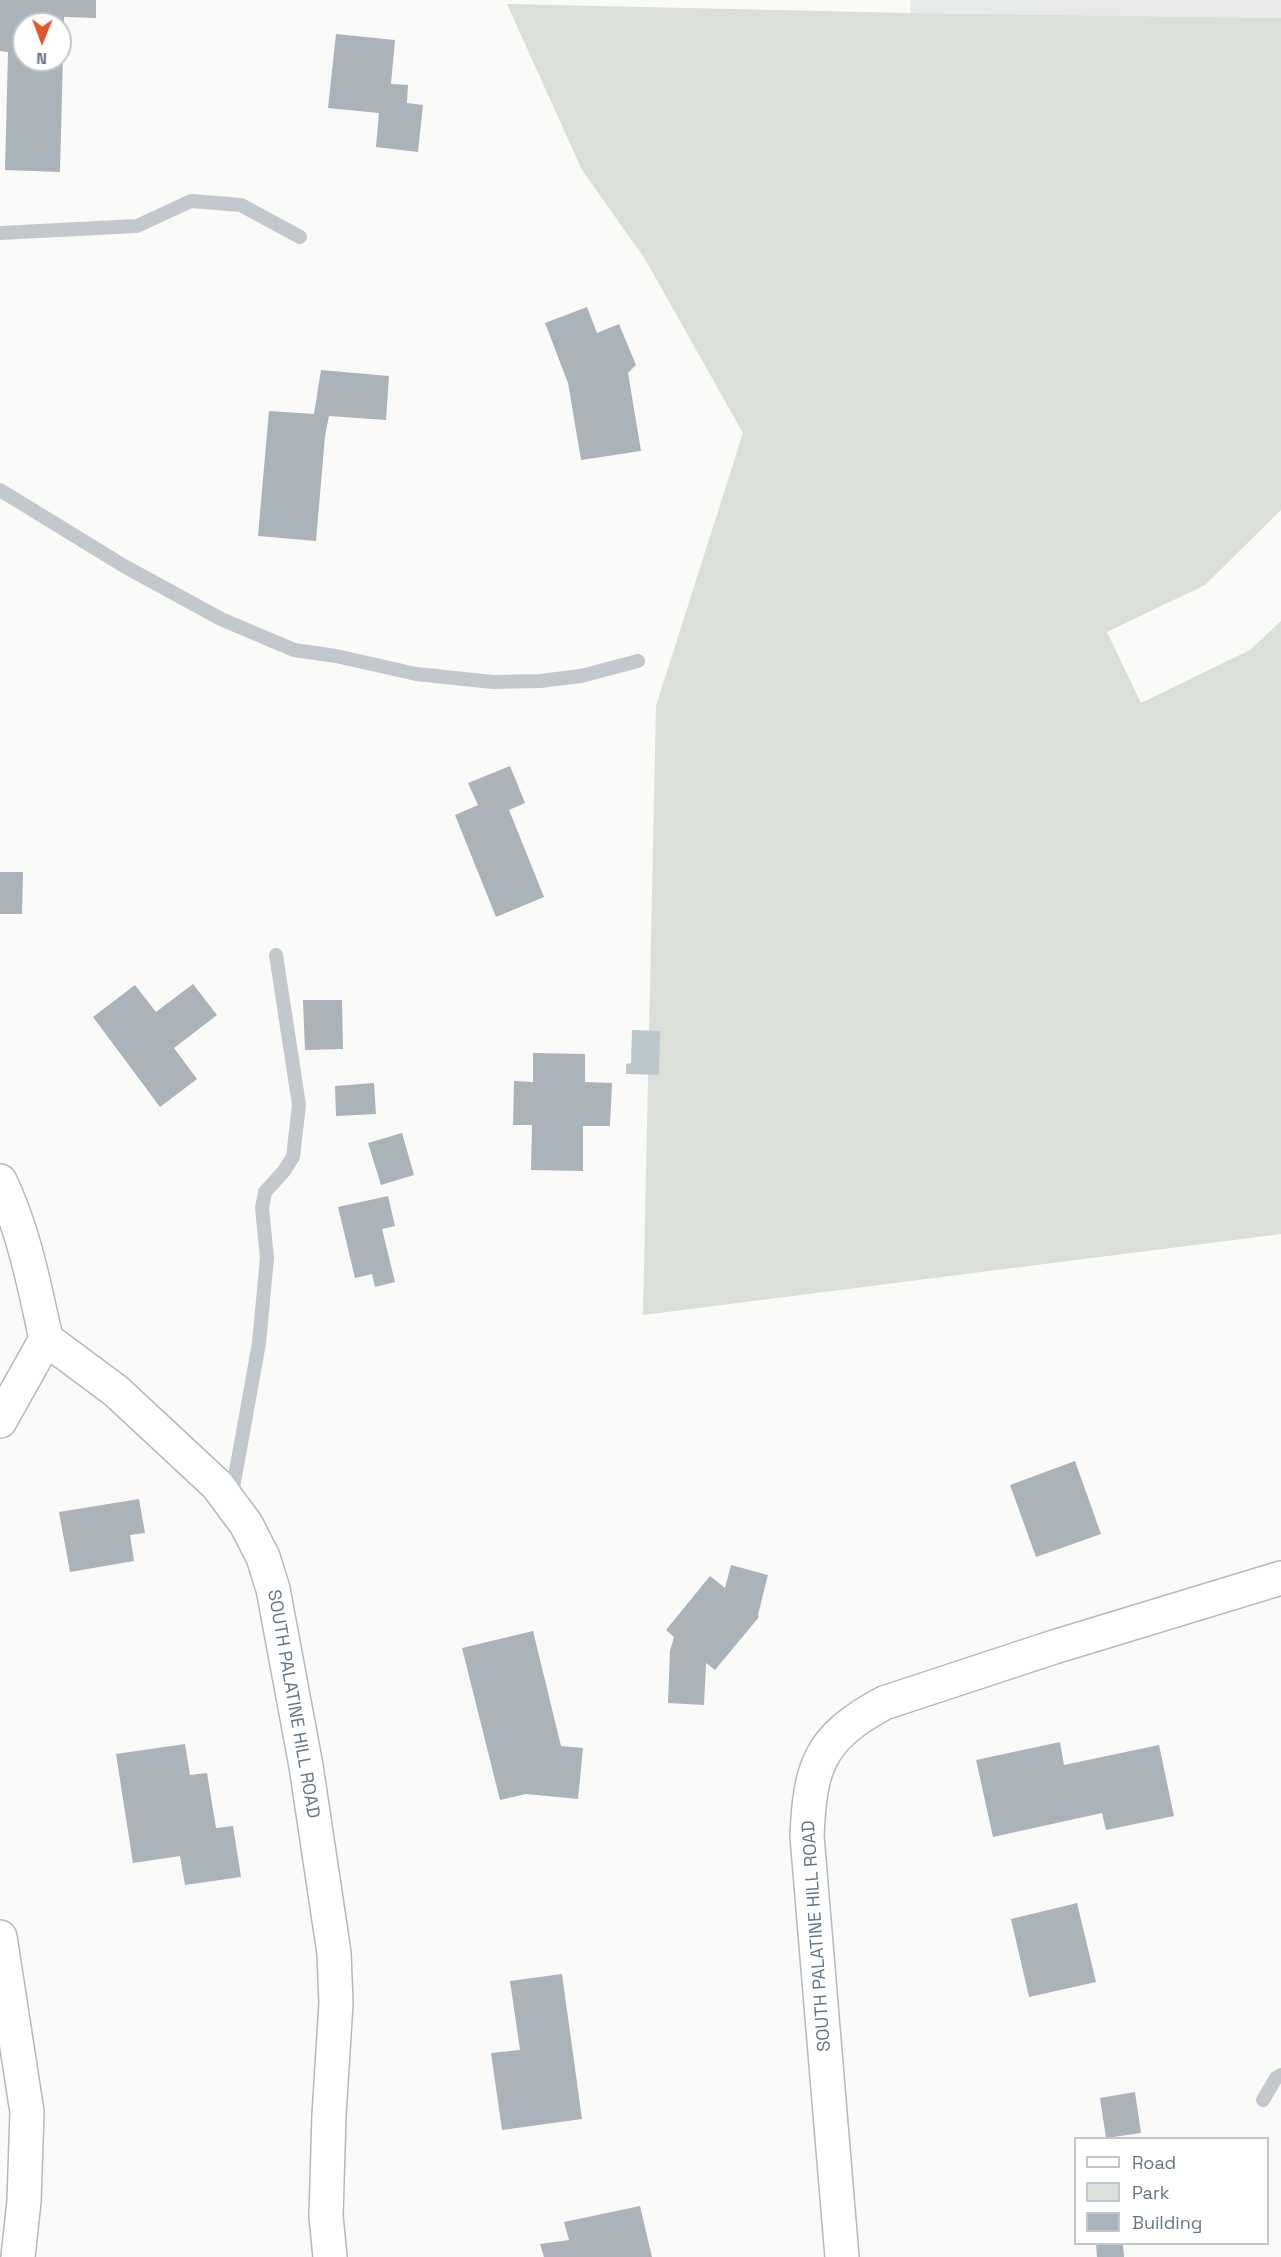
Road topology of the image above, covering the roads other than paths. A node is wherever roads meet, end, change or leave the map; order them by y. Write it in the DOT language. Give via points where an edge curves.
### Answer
graph roads {
  1 [pos="0,233"];
  2 [pos="300,237"];
  3 [pos="0,490"];
  4 [pos="638,661"];
  5 [pos="276,955"];
  6 [pos="0,1181"];
  7 [pos="46,1339"];
  8 [pos="0,1421"];
  9 [pos="230,1501"];
  10 [pos="1281,1578"];
  11 [pos="0,1937"];
  12 [pos="1281,2075"];
  13 [pos="1263,2100"];
  14 [pos="18,2257"];
  15 [pos="330,2257"];
  16 [pos="842,2257"];
  1 -- 2 [label="lane" via="137,226 190,201 241,205"];
  3 -- 4 [label="lane" via="220,619 294,650 416,674 493,682 581,676"];
  5 -- 9 [label="lane" via="300,1105 293,1157 265,1192 262,1208 267,1258 259,1343"];
  6 -- 7 [label="street" via="26,1247"];
  7 -- 8 [label="street"];
  7 -- 9 [label="street, SOUTH PALATINE HILL ROAD" via="116,1391"];
  9 -- 15 [label="street, SOUTH PALATINE HILL ROAD" via="263,1557 273,1589 326,1891 336,2003 326,2216"];
  10 -- 16 [label="street, SOUTH PALATINE HILL ROAD" via="884,1704 858,1717 827,1747 816,1766 810,1789 807,1836"];
  11 -- 14 [label="street" via="27,2112"];
  12 -- 13 [label="lane"];
}
